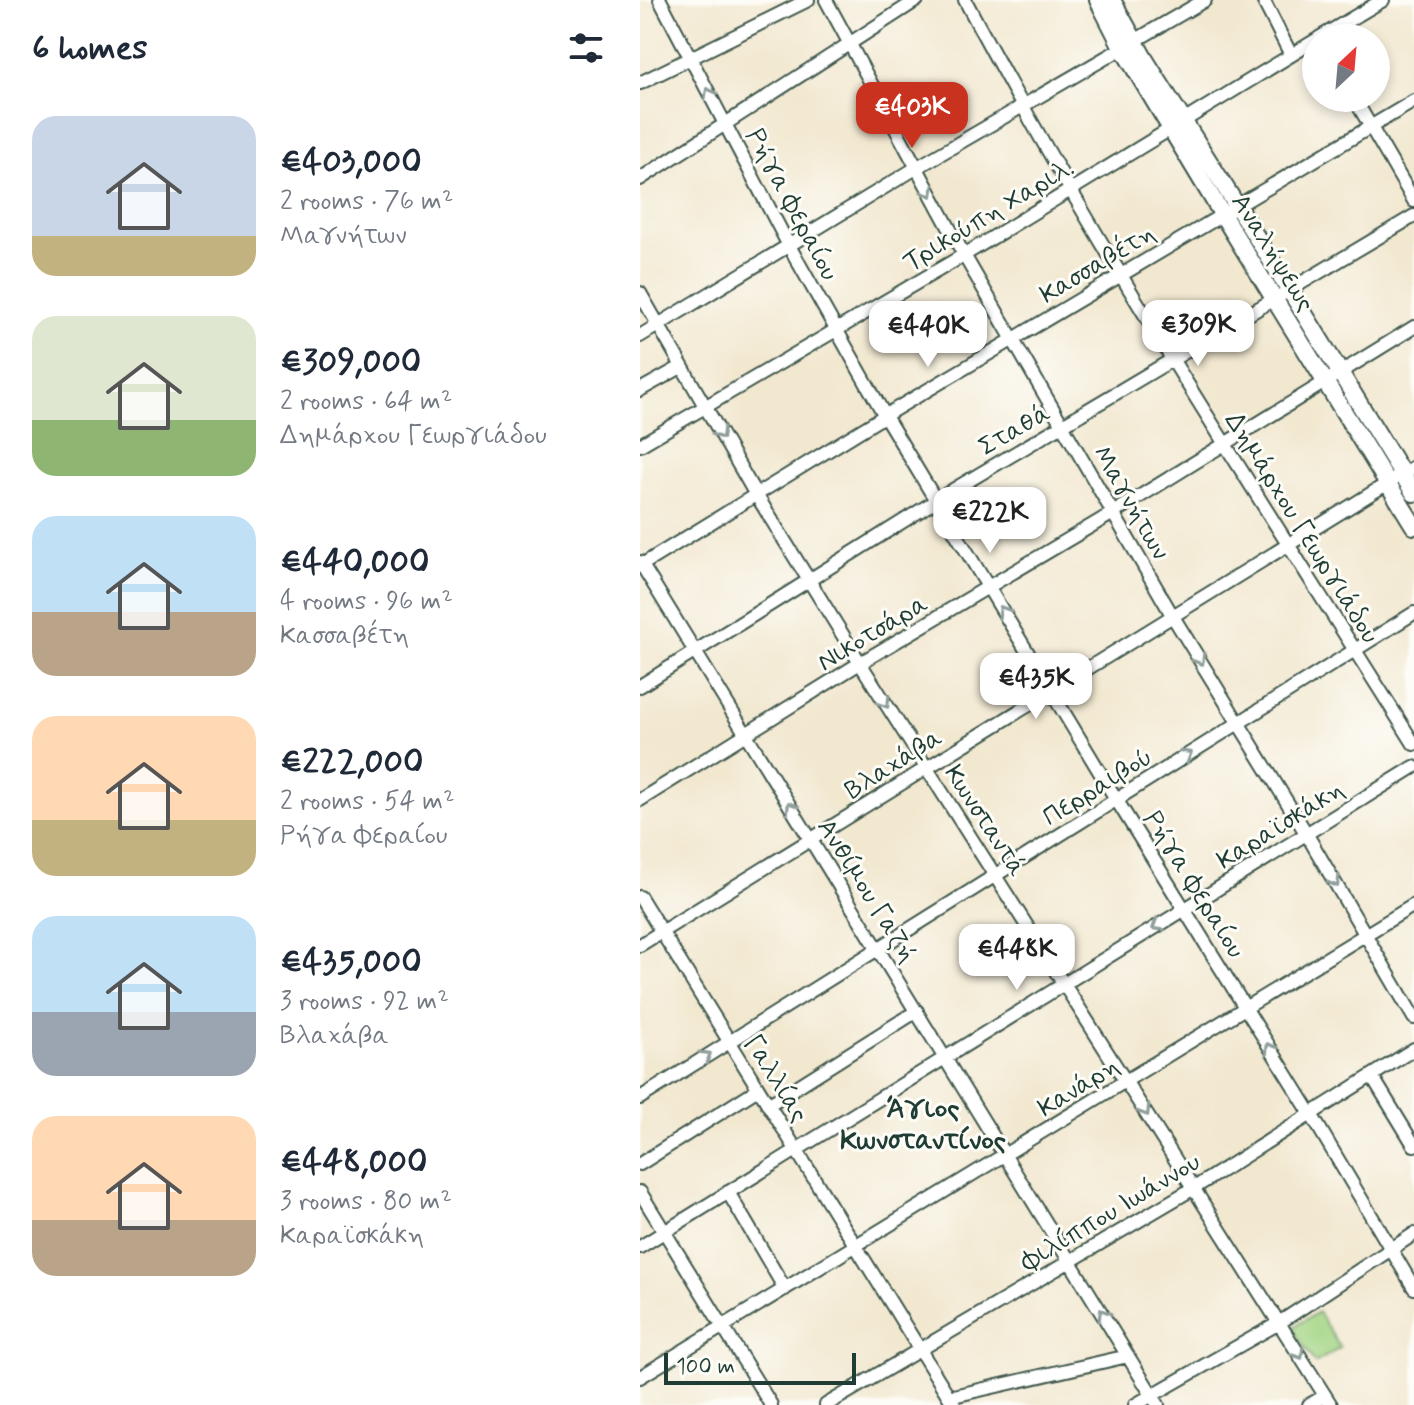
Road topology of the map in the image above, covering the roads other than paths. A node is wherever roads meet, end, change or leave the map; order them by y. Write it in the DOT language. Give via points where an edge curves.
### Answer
graph roads {
  1 [pos="660,0"];
  2 [pos="808,0"];
  3 [pos="826,0"];
  4 [pos="917,0"];
  5 [pos="965,0"];
  6 [pos="1098,0"];
  7 [pos="1112,0"];
  8 [pos="1205,0"];
  9 [pos="1263,0"];
  10 [pos="1383,0"];
  11 [pos="1343,24"];
  12 [pos="850,44"];
  13 [pos="1128,45"];
  14 [pos="1302,48"];
  15 [pos="1291,55"];
  16 [pos="690,59"];
  17 [pos="640,83"];
  18 [pos="1414,101"];
  19 [pos="1022,107"];
  20 [pos="1362,112"];
  21 [pos="724,124"];
  22 [pos="1177,125"];
  23 [pos="1371,126"];
  24 [pos="916,168"];
  25 [pos="640,179"];
  26 [pos="1069,191"];
  27 [pos="1414,201"];
  28 [pos="1230,210"];
  29 [pos="1414,216"];
  30 [pos="788,244"];
  31 [pos="964,255"];
  32 [pos="1119,275"];
  33 [pos="640,293"];
  34 [pos="1282,293"];
  35 [pos="657,325"];
  36 [pos="1414,327"];
  37 [pos="836,330"];
  38 [pos="640,336"];
  39 [pos="1013,339"];
  40 [pos="1172,360"];
  41 [pos="681,367"];
  42 [pos="1333,376"];
  43 [pos="640,390"];
  44 [pos="704,407"];
  45 [pos="885,416"];
  46 [pos="1063,426"];
  47 [pos="1223,444"];
  48 [pos="640,445"];
  49 [pos="1401,475"];
  50 [pos="1414,493"];
  51 [pos="756,494"];
  52 [pos="936,500"];
  53 [pos="1113,513"];
  54 [pos="1414,526"];
  55 [pos="1287,544"];
  56 [pos="641,564"];
  57 [pos="809,580"];
  58 [pos="989,588"];
  59 [pos="1414,613"];
  60 [pos="1172,615"];
  61 [pos="1355,650"];
  62 [pos="695,651"];
  63 [pos="860,663"];
  64 [pos="640,686"];
  65 [pos="1051,691"];
  66 [pos="1238,723"];
  67 [pos="746,734"];
  68 [pos="1414,744"];
  69 [pos="1414,767"];
  70 [pos="926,768"];
  71 [pos="1116,799"];
  72 [pos="640,800"];
  73 [pos="1306,833"];
  74 [pos="811,840"];
  75 [pos="995,875"];
  76 [pos="640,897"];
  77 [pos="1414,905"];
  78 [pos="1185,909"];
  79 [pos="661,932"];
  80 [pos="1366,936"];
  81 [pos="640,945"];
  82 [pos="878,948"];
  83 [pos="1064,984"];
  84 [pos="1246,1009"];
  85 [pos="917,1011"];
  86 [pos="1414,1018"];
  87 [pos="729,1042"];
  88 [pos="1414,1049"];
  89 [pos="946,1057"];
  90 [pos="1372,1076"];
  91 [pos="1127,1082"];
  92 [pos="758,1089"];
  93 [pos="640,1098"];
  94 [pos="768,1105"];
  95 [pos="1311,1114"];
  96 [pos="1414,1145"];
  97 [pos="796,1150"];
  98 [pos="1007,1156"];
  99 [pos="640,1164"];
  100 [pos="1194,1188"];
  101 [pos="640,1192"];
  102 [pos="728,1192"];
  103 [pos="664,1232"];
  104 [pos="1414,1234"];
  105 [pos="856,1246"];
  106 [pos="640,1247"];
  107 [pos="1392,1248"];
  108 [pos="1070,1260"];
  109 [pos="1414,1288"];
  110 [pos="785,1289"];
  111 [pos="1279,1323"];
  112 [pos="722,1326"];
  113 [pos="920,1349"];
  114 [pos="1128,1356"];
  115 [pos="640,1377"];
  116 [pos="1155,1400"];
  117 [pos="1328,1400"];
  118 [pos="952,1401"];
  119 [pos="771,1405"];
  120 [pos="826,1405"];
  121 [pos="1135,1405"];
  122 [pos="1309,1405"];
  1 -- 16 [label="street, Ρήγα Φεραίου"];
  2 -- 16 [label="street"];
  3 -- 12 [label="street, Μαγνήτων"];
  4 -- 12 [label="street"];
  5 -- 19 [label="street, Δημάρχου Γεωργιάδου"];
  6 -- 13 [label="main road, Αναλήψεως"];
  7 -- 13 [label="main road, Αναλήψεως"];
  8 -- 13 [label="street"];
  9 -- 15 [label="street"];
  10 -- 11 [label="street, Τρικούπη Χαριλ."];
  12 -- 21 [label="street"];
  12 -- 24 [label="street, Μαγνήτων"];
  13 -- 19 [label="street"];
  13 -- 22 [label="main road, Αναλήψεως"];
  14 -- 15 [label="street, Τρικούπη Χαριλ."];
  15 -- 22 [label="street, Τρικούπη Χαριλ."];
  16 -- 17 [label="street"];
  21 -- 16 [label="street, Ρήγα Φεραίου, one-way"];
  18 -- 23 [label="street, Κασσαβέτη"];
  19 -- 24 [label="street"];
  19 -- 26 [label="street, Δημάρχου Γεωργιάδου"];
  20 -- 23 [label="street"];
  21 -- 25 [label="street"];
  21 -- 30 [label="street, Ρήγα Φεραίου"];
  22 -- 26 [label="street, Τρικούπη Χαριλ."];
  22 -- 28 [label="main road, Αναλήψεως"];
  23 -- 27 [label="street"];
  23 -- 28 [label="street, Κασσαβέτη"];
  24 -- 30 [label="street"];
  24 -- 31 [label="street, Μαγνήτων, one-way"];
  26 -- 31 [label="street, Τρικούπη Χαριλ."];
  26 -- 32 [label="street, Δημάρχου Γεωργιάδου"];
  28 -- 32 [label="street, Κασσαβέτη"];
  28 -- 34 [label="main road, Αναλήψεως"];
  29 -- 34 [label="street, Σταθά"];
  30 -- 35 [label="street"];
  30 -- 37 [label="street, Ρήγα Φεραίου"];
  31 -- 37 [label="street, Τρικούπη Χαριλ."];
  31 -- 39 [label="street, Μαγνήτων"];
  32 -- 39 [label="street, Κασσαβέτη"];
  32 -- 40 [label="street, Δημάρχου Γεωργιάδου"];
  33 -- 35 [label="street, Κωνσταντά"];
  34 -- 40 [label="street, Σταθά"];
  34 -- 42 [label="main road, Αναλήψεως"];
  35 -- 38 [label="street"];
  35 -- 41 [label="street, Κωνσταντά"];
  36 -- 42 [label="street, Νικοτσάρα"];
  37 -- 44 [label="street, Τρικούπη Χαριλ."];
  37 -- 45 [label="street, Ρήγα Φεραίου"];
  39 -- 45 [label="street, Κασσαβέτη"];
  39 -- 46 [label="street, Μαγνήτων"];
  40 -- 46 [label="street, Σταθά"];
  40 -- 47 [label="street, Δημάρχου Γεωργιάδου"];
  41 -- 43 [label="street"];
  41 -- 44 [label="street, Κωνσταντά"];
  42 -- 47 [label="street, Νικοτσάρα"];
  42 -- 49 [label="main road, Αναλήψεως"];
  44 -- 48 [label="street, Τρικούπη Χαριλ."];
  44 -- 51 [label="street, Κωνσταντά, one-way"];
  45 -- 51 [label="street, Κασσαβέτη"];
  45 -- 52 [label="street, Ρήγα Φεραίου"];
  46 -- 52 [label="street, Σταθά"];
  46 -- 53 [label="street, Μαγνήτων"];
  47 -- 53 [label="street, Νικοτσάρα"];
  47 -- 55 [label="street, Δημάρχου Γεωργιάδου"];
  49 -- 50 [label="main road, Αναλήψεως"];
  49 -- 54 [label="main road, Αναλήψεως"];
  49 -- 55 [label="street, Βλαχάβα"];
  51 -- 56 [label="street, Κασσαβέτη"];
  51 -- 57 [label="street, Κωνσταντά"];
  52 -- 57 [label="street, Σταθά"];
  52 -- 58 [label="street, Ρήγα Φεραίου"];
  53 -- 58 [label="street, Νικοτσάρα"];
  53 -- 60 [label="street, Μαγνήτων"];
  55 -- 60 [label="street, Βλαχάβα"];
  55 -- 61 [label="street, Δημάρχου Γεωργιάδου"];
  56 -- 62 [label="street, Ανθίμου Γαζή"];
  57 -- 62 [label="street, Σταθά"];
  57 -- 63 [label="street, Κωνσταντά"];
  58 -- 63 [label="street, Νικοτσάρα"];
  65 -- 58 [label="street, Ρήγα Φεραίου, one-way"];
  59 -- 61 [label="street, Περραιβού"];
  60 -- 65 [label="street, Βλαχάβα"];
  60 -- 66 [label="street, Μαγνήτων, one-way"];
  61 -- 66 [label="street, Περραιβού"];
  61 -- 68 [label="street, Δημάρχου Γεωργιάδου"];
  62 -- 64 [label="street, Σταθά"];
  62 -- 67 [label="street, Ανθίμου Γαζή"];
  63 -- 67 [label="street, Νικοτσάρα"];
  63 -- 70 [label="street, Κωνσταντά, one-way"];
  65 -- 70 [label="street, Βλαχάβα"];
  65 -- 71 [label="street, Ρήγα Φεραίου"];
  71 -- 66 [label="street, Περραιβού, one-way"];
  66 -- 73 [label="street, Μαγνήτων"];
  67 -- 72 [label="street, Νικοτσάρα"];
  74 -- 67 [label="street, Ανθίμου Γαζή, one-way"];
  69 -- 73 [label="street, Καραϊσκάκη"];
  70 -- 74 [label="street, Βλαχάβα"];
  70 -- 75 [label="street, Κωνσταντά"];
  71 -- 75 [label="street, Περραιβού"];
  71 -- 78 [label="street, Ρήγα Φεραίου"];
  73 -- 78 [label="street, Καραϊσκάκη"];
  73 -- 80 [label="street, Μαγνήτων, one-way"];
  74 -- 79 [label="street, Βλαχάβα"];
  74 -- 82 [label="street, Ανθίμου Γαζή"];
  75 -- 82 [label="street, Περραιβού"];
  75 -- 83 [label="street, Κωνσταντά"];
  76 -- 79 [label="street, Γαλλίας"];
  77 -- 80 [label="street, Κανάρη"];
  78 -- 83 [label="street, Καραϊσκάκη, one-way"];
  78 -- 84 [label="street, Ρήγα Φεραίου"];
  79 -- 81 [label="street, Βλαχάβα"];
  79 -- 87 [label="street, Γαλλίας"];
  80 -- 84 [label="street, Κανάρη"];
  80 -- 86 [label="street, Μαγνήτων"];
  82 -- 85 [label="street, Ανθίμου Γαζή"];
  82 -- 87 [label="street, Περραιβού"];
  83 -- 89 [label="street, Καραϊσκάκη"];
  83 -- 91 [label="street, Κωνσταντά"];
  84 -- 91 [label="street, Κανάρη"];
  95 -- 84 [label="street, Ρήγα Φεραίου, one-way"];
  85 -- 89 [label="street, Ανθίμου Γαζή"];
  85 -- 94 [label="street"];
  87 -- 92 [label="street, Γαλλίας"];
  93 -- 87 [label="street, Περραιβού, one-way"];
  88 -- 90 [label="street, Φιλίππου Ιωάννου"];
  89 -- 97 [label="street, Καραϊσκάκη"];
  89 -- 98 [label="street, Ανθίμου Γαζή"];
  90 -- 95 [label="street, Φιλίππου Ιωάννου"];
  90 -- 96 [label="street"];
  91 -- 98 [label="street, Κανάρη"];
  91 -- 100 [label="street, Κωνσταντά, one-way"];
  92 -- 94 [label="street, Γαλλίας"];
  92 -- 99 [label="street"];
  94 -- 97 [label="street, Γαλλίας"];
  95 -- 100 [label="street, Φιλίππου Ιωάννου"];
  95 -- 107 [label="street, Ρήγα Φεραίου"];
  97 -- 102 [label="street, Καραϊσκάκη"];
  97 -- 105 [label="street, Γαλλίας"];
  98 -- 105 [label="street, Κανάρη"];
  98 -- 108 [label="street, Ανθίμου Γαζή"];
  100 -- 108 [label="street, Φιλίππου Ιωάννου"];
  100 -- 111 [label="street, Κωνσταντά"];
  101 -- 103 [label="street"];
  102 -- 103 [label="street, Καραϊσκάκη"];
  102 -- 110 [label="street"];
  103 -- 106 [label="street, Καραϊσκάκη"];
  103 -- 112 [label="street"];
  104 -- 107 [label="street"];
  105 -- 110 [label="street, Κανάρη"];
  105 -- 113 [label="street, Γαλλίας"];
  107 -- 109 [label="street, Ρήγα Φεραίου"];
  107 -- 111 [label="street"];
  108 -- 113 [label="street, Φιλίππου Ιωάννου"];
  114 -- 108 [label="street, Ανθίμου Γαζή, one-way"];
  110 -- 112 [label="street, Κανάρη"];
  111 -- 116 [label="street"];
  111 -- 117 [label="street, Κωνσταντά, one-way"];
  112 -- 115 [label="street, Κανάρη"];
  112 -- 119 [label="street"];
  113 -- 118 [label="street, Γαλλίας"];
  113 -- 120 [label="street, Φιλίππου Ιωάννου"];
  114 -- 116 [label="street, Ανθίμου Γαζή"];
  114 -- 118 [label="street"];
  116 -- 121 [label="street"];
  117 -- 122 [label="street"];
}
